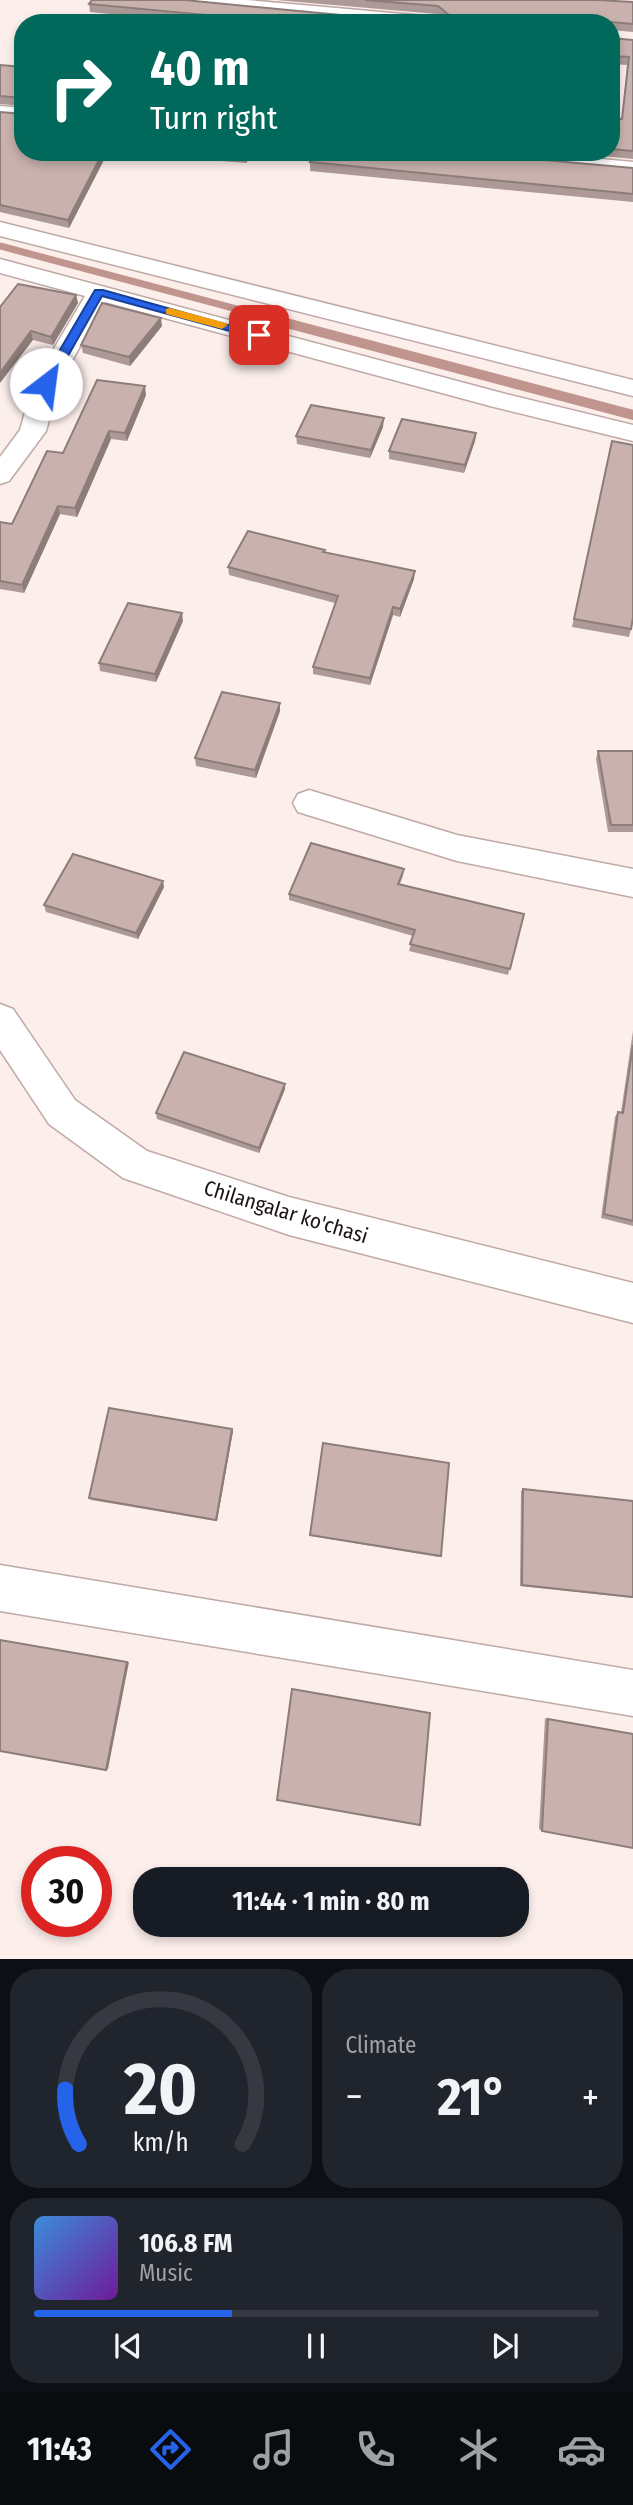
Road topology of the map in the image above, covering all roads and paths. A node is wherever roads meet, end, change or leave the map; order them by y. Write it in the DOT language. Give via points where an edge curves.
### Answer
graph roads {
  1 [pos="186,0"];
  2 [pos="339,14"];
  3 [pos="555,161"];
  4 [pos="633,168"];
  5 [pos="0,229"];
  6 [pos="0,267"];
  7 [pos="99,292"];
  8 [pos="633,388"];
  9 [pos="633,433"];
  10 [pos="0,475"];
  11 [pos="309,803"];
  12 [pos="633,883"];
  13 [pos="0,1020"];
  14 [pos="633,1303"];
  15 [pos="0,1588"];
  16 [pos="633,1693"];
  1 -- 2 [label="street"];
  3 -- 4 [label="street"];
  5 -- 8 [label="street"];
  6 -- 7 [label="street"];
  7 -- 9 [label="street"];
  7 -- 10 [label="street" via="46,384 33,431"];
  11 -- 12 [label="street" via="457,848"];
  13 -- 14 [label="street, Chilangalar ko'chasi" via="62,1112 136,1165 289,1216"];
  15 -- 16 [label="street"];
}
